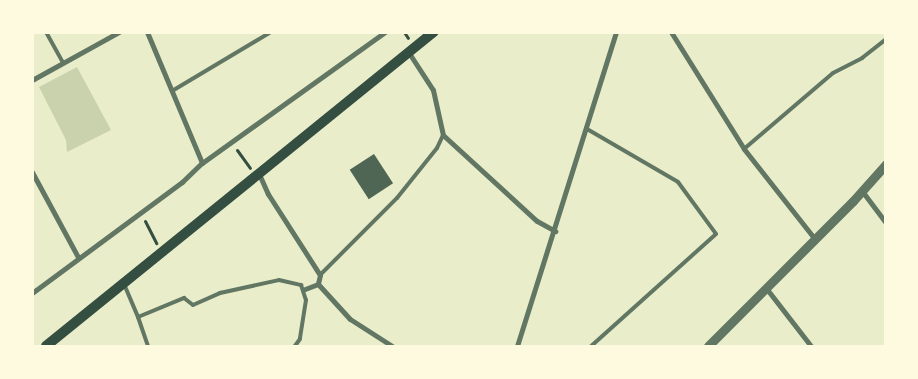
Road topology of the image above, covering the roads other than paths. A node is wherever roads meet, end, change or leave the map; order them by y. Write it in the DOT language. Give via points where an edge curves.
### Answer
graph roads {
  1 [pos="46,32"];
  2 [pos="119,32"];
  3 [pos="146,32"];
  4 [pos="272,32"];
  5 [pos="385,32"];
  6 [pos="434,32"];
  7 [pos="616,32"];
  8 [pos="671,32"];
  9 [pos="886,39"];
  10 [pos="409,53"];
  11 [pos="63,63"];
  12 [pos="32,80"];
  13 [pos="172,91"];
  14 [pos="587,128"];
  15 [pos="444,135"];
  16 [pos="744,149"];
  17 [pos="202,163"];
  18 [pos="886,164"];
  19 [pos="255,171"];
  20 [pos="32,172"];
  21 [pos="862,191"];
  22 [pos="886,224"];
  23 [pos="555,231"];
  24 [pos="814,238"];
  25 [pos="78,257"];
  26 [pos="320,275"];
  27 [pos="124,284"];
  28 [pos="318,284"];
  29 [pos="766,288"];
  30 [pos="305,289"];
  31 [pos="32,293"];
  32 [pos="138,317"];
  33 [pos="46,346"];
  34 [pos="148,346"];
  35 [pos="295,346"];
  36 [pos="392,346"];
  37 [pos="517,346"];
  38 [pos="591,346"];
  39 [pos="708,346"];
  40 [pos="811,346"];
  1 -- 11 [label="lane"];
  2 -- 11 [label="street"];
  3 -- 13 [label="street"];
  4 -- 13 [label="lane"];
  5 -- 17 [label="street"];
  6 -- 10 [label="main road"];
  7 -- 14 [label="street"];
  8 -- 16 [label="street"];
  9 -- 16 [label="lane" via="862,58 834,72"];
  10 -- 15 [label="street" via="433,90"];
  10 -- 19 [label="main road"];
  11 -- 12 [label="street"];
  13 -- 17 [label="street"];
  14 -- 23 [label="street"];
  14 -- 38 [label="lane" via="678,182 716,234"];
  15 -- 23 [label="street" via="537,221"];
  15 -- 26 [label="lane" via="398,198"];
  16 -- 24 [label="street"];
  17 -- 25 [label="street" via="182,182"];
  18 -- 21 [label="street"];
  19 -- 26 [label="street"];
  19 -- 27 [label="main road"];
  20 -- 25 [label="street"];
  21 -- 22 [label="street"];
  21 -- 24 [label="street"];
  23 -- 37 [label="street"];
  24 -- 29 [label="street"];
  25 -- 31 [label="street"];
  26 -- 28 [label="street"];
  27 -- 32 [label="lane"];
  27 -- 33 [label="main road"];
  28 -- 30 [label="street"];
  28 -- 36 [label="street" via="350,319"];
  29 -- 39 [label="street"];
  29 -- 40 [label="street"];
  30 -- 32 [label="lane" via="279,280 220,293 193,305 184,298"];
  30 -- 35 [label="lane" via="300,339"];
  32 -- 34 [label="lane"];
}
